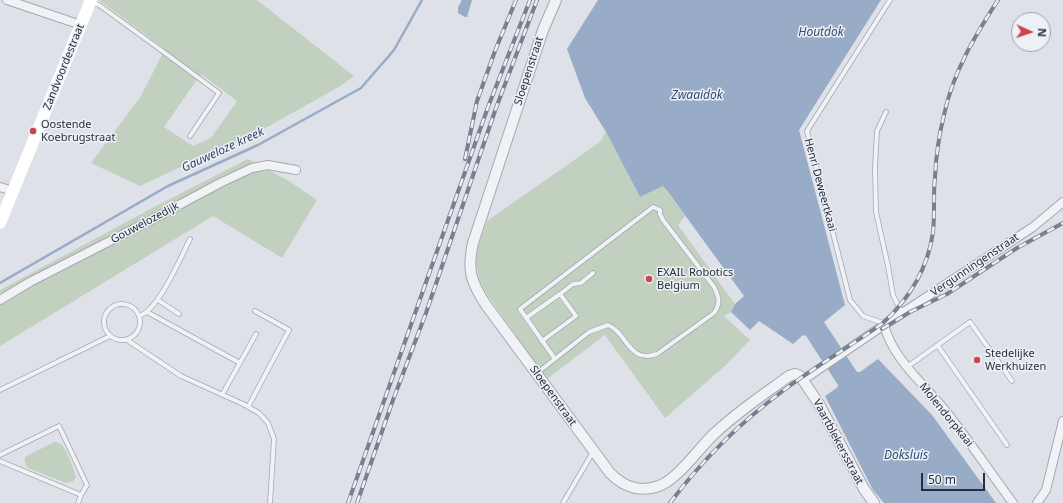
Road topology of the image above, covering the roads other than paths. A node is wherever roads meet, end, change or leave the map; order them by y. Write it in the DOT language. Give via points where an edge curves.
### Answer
graph roads {
  1 [pos="6,0"];
  2 [pos="556,0"];
  3 [pos="890,0"];
  4 [pos="91,1"];
  5 [pos="81,25"];
  6 [pos="886,112"];
  7 [pos="190,136"];
  8 [pos="296,170"];
  9 [pos="0,187"];
  10 [pos="13,191"];
  11 [pos="1063,202"];
  12 [pos="0,223"];
  13 [pos="190,239"];
  14 [pos="593,273"];
  15 [pos="560,294"];
  16 [pos="0,300"];
  17 [pos="158,300"];
  18 [pos="255,311"];
  19 [pos="147,312"];
  20 [pos="902,313"];
  21 [pos="179,314"];
  22 [pos="139,316"];
  23 [pos="526,318"];
  24 [pos="884,325"];
  25 [pos="256,334"];
  26 [pos="110,336"];
  27 [pos="127,340"];
  28 [pos="542,342"];
  29 [pos="938,346"];
  30 [pos="555,359"];
  31 [pos="240,363"];
  32 [pos="907,367"];
  33 [pos="536,374"];
  34 [pos="803,380"];
  35 [pos="1012,381"];
  36 [pos="0,390"];
  37 [pos="222,395"];
  38 [pos="248,407"];
  39 [pos="1063,422"];
  40 [pos="1007,445"];
  41 [pos="594,451"];
  42 [pos="0,455"];
  43 [pos="0,461"];
  44 [pos="81,495"];
  45 [pos="78,503"];
  46 [pos="270,503"];
  47 [pos="563,503"];
  48 [pos="874,503"];
  49 [pos="1013,503"];
  50 [pos="1037,503"];
  1 -- 5 [label="street"];
  2 -- 33 [label="street, Sloepenstraat" via="543,30 473,243 470,259 473,281 486,305"];
  3 -- 24 [label="lane, Henri Deweertkaai" via="806,131 850,300 863,316"];
  4 -- 5 [label="main road, Zandvoordestraat"];
  4 -- 7 [label="lane" via="219,93"];
  5 -- 10 [label="main road, Zandvoordestraat"];
  6 -- 20 [label="lane" via="877,131 876,212 893,295"];
  8 -- 16 [label="street, Gouwelozedijk" via="268,165 252,168 30,282"];
  9 -- 10 [label="street"];
  10 -- 12 [label="main road, Zandvoordestraat"];
  11 -- 20 [label="street, Vergunningenstraat" via="1033,226"];
  13 -- 17 [label="lane"];
  14 -- 15 [label="lane"];
  15 -- 23 [label="lane"];
  15 -- 28 [label="lane" via="576,316"];
  17 -- 19 [label="lane"];
  17 -- 21 [label="lane"];
  18 -- 38 [label="lane" via="289,330"];
  19 -- 22 [label="lane"];
  19 -- 31 [label="lane"];
  20 -- 24 [label="street, Vergunningenstraat"];
  22 -- 26 [label="lane" via="127,305 111,308 104,321 105,329"];
  22 -- 27 [label="lane" via="139,326 135,334"];
  23 -- 28 [label="lane"];
  23 -- 30 [label="lane" via="520,309 653,208 660,210 663,220 714,287 718,296 718,307 714,313 657,354 649,357 638,355 615,328 608,325 590,332"];
  24 -- 32 [label="street, Molendorpkaai" via="890,344"];
  24 -- 34 [label="street"];
  25 -- 31 [label="lane"];
  26 -- 27 [label="lane" via="118,340"];
  26 -- 36 [label="lane"];
  27 -- 37 [label="lane" via="181,376"];
  28 -- 30 [label="lane"];
  29 -- 32 [label="lane"];
  29 -- 35 [label="lane" via="970,322"];
  29 -- 40 [label="lane"];
  30 -- 33 [label="lane"];
  31 -- 37 [label="lane"];
  32 -- 49 [label="street, Molendorpkaai" via="944,409"];
  33 -- 41 [label="street, Sloepenstraat"];
  34 -- 41 [label="street, Sloepenstraat" via="800,376 792,375 741,411 714,433 672,478 658,486 638,489 628,487 618,481"];
  34 -- 48 [label="street, Vaartblekersstraat"];
  37 -- 38 [label="lane"];
  38 -- 46 [label="lane" via="260,413 268,423 274,439"];
  39 -- 50 [label="street" via="1046,490"];
  41 -- 47 [label="lane"];
  42 -- 44 [label="lane" via="59,426 87,485"];
  43 -- 44 [label="lane"];
  44 -- 45 [label="lane"];
}
